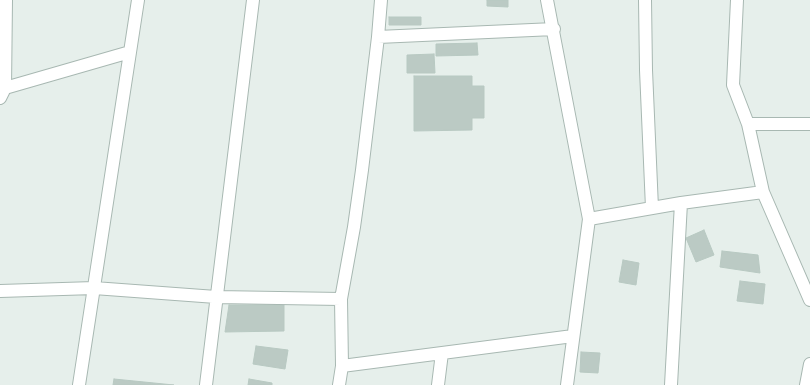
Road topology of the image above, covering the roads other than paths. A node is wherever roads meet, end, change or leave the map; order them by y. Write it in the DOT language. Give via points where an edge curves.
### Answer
graph roads {
  1 [pos="6,0"];
  2 [pos="138,0"];
  3 [pos="253,0"];
  4 [pos="381,0"];
  5 [pos="547,0"];
  6 [pos="645,0"];
  7 [pos="737,0"];
  8 [pos="554,29"];
  9 [pos="378,36"];
  10 [pos="130,52"];
  11 [pos="2,93"];
  12 [pos="748,124"];
  13 [pos="810,124"];
  14 [pos="763,192"];
  15 [pos="681,203"];
  16 [pos="652,208"];
  17 [pos="589,218"];
  18 [pos="94,288"];
  19 [pos="0,291"];
  20 [pos="216,297"];
  21 [pos="341,299"];
  22 [pos="810,300"];
  23 [pos="573,336"];
  24 [pos="442,353"];
  25 [pos="810,364"];
  26 [pos="342,366"];
  27 [pos="79,385"];
  28 [pos="206,385"];
  29 [pos="339,385"];
  30 [pos="438,385"];
  31 [pos="567,385"];
  32 [pos="671,385"];
  33 [pos="806,385"];
  1 -- 11 [label="street"];
  2 -- 10 [label="street"];
  3 -- 20 [label="street"];
  4 -- 9 [label="street"];
  5 -- 8 [label="street"];
  6 -- 16 [label="street"];
  7 -- 12 [label="street" via="733,85"];
  8 -- 9 [label="street"];
  8 -- 17 [label="street"];
  9 -- 21 [label="street" via="354,227"];
  10 -- 11 [label="street"];
  10 -- 18 [label="street"];
  12 -- 13 [label="street"];
  12 -- 14 [label="street"];
  14 -- 15 [label="street"];
  14 -- 22 [label="street"];
  15 -- 16 [label="street"];
  15 -- 32 [label="street"];
  16 -- 17 [label="street"];
  17 -- 23 [label="street"];
  18 -- 19 [label="street"];
  18 -- 20 [label="street"];
  18 -- 27 [label="street"];
  20 -- 21 [label="street"];
  20 -- 28 [label="street"];
  21 -- 26 [label="street"];
  23 -- 24 [label="street"];
  23 -- 31 [label="street"];
  24 -- 26 [label="street"];
  24 -- 30 [label="street"];
  25 -- 33 [label="street"];
  26 -- 29 [label="street"];
}
